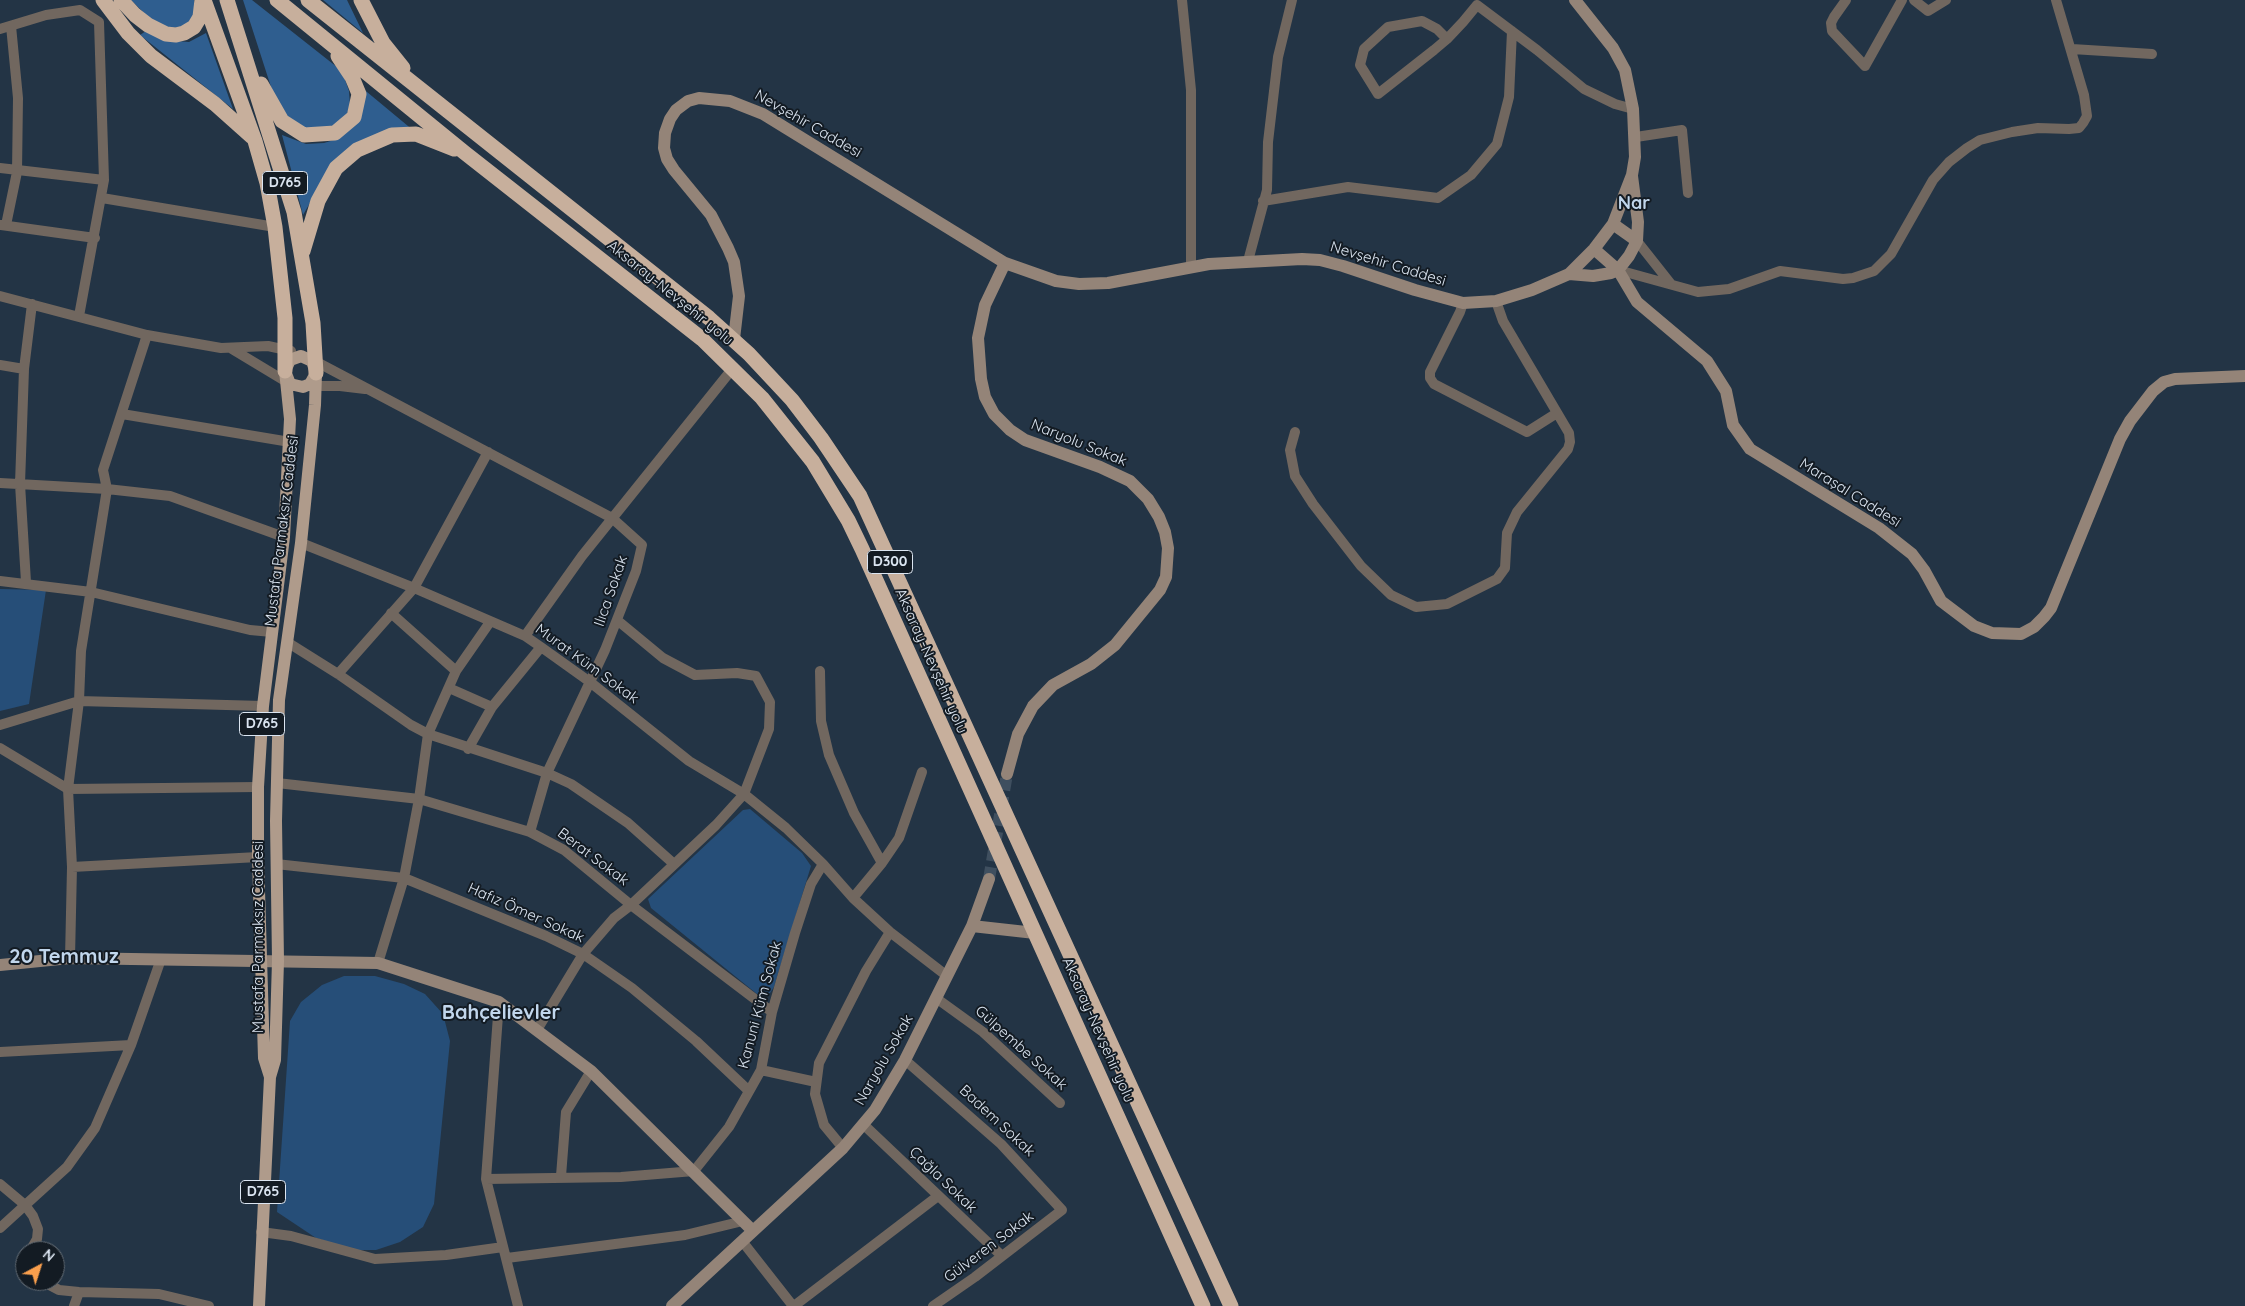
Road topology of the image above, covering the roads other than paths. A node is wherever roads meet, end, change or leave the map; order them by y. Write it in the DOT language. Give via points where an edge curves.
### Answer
graph roads {
  1 [pos="103,0"];
  2 [pos="121,0"];
  3 [pos="203,0"];
  4 [pos="226,0"];
  5 [pos="276,0"];
  6 [pos="308,0"];
  7 [pos="361,0"];
  8 [pos="1182,0"];
  9 [pos="1292,0"];
  10 [pos="1575,0"];
  11 [pos="1846,0"];
  12 [pos="1902,0"];
  13 [pos="1914,0"];
  14 [pos="1946,0"];
  15 [pos="2056,0"];
  16 [pos="11,26"];
  17 [pos="0,29"];
  18 [pos="1512,31"];
  19 [pos="1447,39"];
  20 [pos="329,42"];
  21 [pos="2072,49"];
  22 [pos="2152,54"];
  23 [pos="248,63"];
  24 [pos="433,100"];
  25 [pos="1633,109"];
  26 [pos="1636,137"];
  27 [pos="255,141"];
  28 [pos="465,153"];
  29 [pos="0,168"];
  30 [pos="17,172"];
  31 [pos="1632,175"];
  32 [pos="104,180"];
  33 [pos="1688,193"];
  34 [pos="102,198"];
  35 [pos="1263,201"];
  36 [pos="1613,224"];
  37 [pos="3,225"];
  38 [pos="275,227"];
  39 [pos="95,238"];
  40 [pos="1637,241"];
  41 [pos="1594,249"];
  42 [pos="302,255"];
  43 [pos="1248,262"];
  44 [pos="1005,264"];
  45 [pos="1191,267"];
  46 [pos="1618,270"];
  47 [pos="1569,274"];
  48 [pos="1671,284"];
  49 [pos="0,296"];
  50 [pos="1496,301"];
  51 [pos="1462,302"];
  52 [pos="32,304"];
  53 [pos="79,316"];
  54 [pos="148,335"];
  55 [pos="734,339"];
  56 [pos="231,348"];
  57 [pos="286,349"];
  58 [pos="0,365"];
  59 [pos="733,368"];
  60 [pos="24,369"];
  61 [pos="312,373"];
  62 [pos="2245,376"];
  63 [pos="287,378"];
  64 [pos="369,389"];
  65 [pos="1557,412"];
  66 [pos="122,414"];
  67 [pos="1295,432"];
  68 [pos="290,442"];
  69 [pos="488,452"];
  70 [pos="0,484"];
  71 [pos="20,484"];
  72 [pos="106,489"];
  73 [pos="612,518"];
  74 [pos="284,536"];
  75 [pos="301,543"];
  76 [pos="0,581"];
  77 [pos="26,582"];
  78 [pos="414,588"];
  79 [pos="91,592"];
  80 [pos="392,613"];
  81 [pos="617,620"];
  82 [pos="490,622"];
  83 [pos="272,632"];
  84 [pos="524,636"];
  85 [pos="287,642"];
  86 [pos="541,647"];
  87 [pos="820,671"];
  88 [pos="456,672"];
  89 [pos="338,674"];
  90 [pos="590,682"];
  91 [pos="449,688"];
  92 [pos="79,701"];
  93 [pos="264,706"];
  94 [pos="492,708"];
  95 [pos="0,725"];
  96 [pos="428,734"];
  97 [pos="0,748"];
  98 [pos="468,748"];
  99 [pos="922,772"];
  100 [pos="547,773"];
  101 [pos="1007,774"];
  102 [pos="277,783"];
  103 [pos="258,787"];
  104 [pos="68,789"];
  105 [pos="744,794"];
  106 [pos="419,799"];
  107 [pos="530,832"];
  108 [pos="258,857"];
  109 [pos="882,863"];
  110 [pos="276,864"];
  111 [pos="674,864"];
  112 [pos="823,864"];
  113 [pos="72,867"];
  114 [pos="404,878"];
  115 [pos="989,878"];
  116 [pos="853,898"];
  117 [pos="631,905"];
  118 [pos="972,926"];
  119 [pos="890,932"];
  120 [pos="1035,933"];
  121 [pos="583,954"];
  122 [pos="70,958"];
  123 [pos="161,959"];
  124 [pos="262,960"];
  125 [pos="278,961"];
  126 [pos="0,964"];
  127 [pos="378,964"];
  128 [pos="947,976"];
  129 [pos="936,998"];
  130 [pos="499,1002"];
  131 [pos="772,1012"];
  132 [pos="537,1030"];
  133 [pos="131,1045"];
  134 [pos="0,1052"];
  135 [pos="905,1060"];
  136 [pos="761,1070"];
  137 [pos="592,1071"];
  138 [pos="270,1077"];
  139 [pos="816,1082"];
  140 [pos="749,1091"];
  141 [pos="1060,1103"];
  142 [pos="864,1125"];
  143 [pos="843,1148"];
  144 [pos="694,1171"];
  145 [pos="561,1176"];
  146 [pos="486,1179"];
  147 [pos="0,1184"];
  148 [pos="938,1196"];
  149 [pos="25,1205"];
  150 [pos="1062,1210"];
  151 [pos="743,1221"];
  152 [pos="0,1228"];
  153 [pos="753,1231"];
  154 [pos="261,1232"];
  155 [pos="36,1241"];
  156 [pos="742,1241"];
  157 [pos="503,1247"];
  158 [pos="1002,1256"];
  159 [pos="507,1258"];
  160 [pos="65,1291"];
  161 [pos="79,1292"];
  162 [pos="1203,1305"];
  163 [pos="74,1306"];
  164 [pos="209,1306"];
  165 [pos="259,1306"];
  166 [pos="518,1306"];
  167 [pos="672,1306"];
  168 [pos="793,1306"];
  169 [pos="933,1306"];
  170 [pos="1231,1306"];
  1 -- 27 [label="highway" via="151,56 215,104"];
  2 -- 3 [label="highway" via="148,25 176,35 194,27 200,17"];
  3 -- 27 [label="highway, D765"];
  4 -- 23 [label="highway, Mustafa Parmaksız Caddesi / D765"];
  5 -- 20 [label="highway, Aksaray-Nevşehir yolu / D300"];
  6 -- 24 [label="highway, Aksaray-Nevşehir yolu / D300"];
  7 -- 24 [label="highway" via="383,43"];
  8 -- 45 [label="street" via="1192,98"];
  9 -- 35 [label="street" via="1278,57 1268,142 1267,190"];
  10 -- 25 [label="street" via="1620,60"];
  11 -- 12 [label="street" via="1831,23 1832,31 1865,66"];
  13 -- 14 [label="street" via="1928,11"];
  15 -- 21 [label="street"];
  16 -- 17 [label="street"];
  16 -- 30 [label="street" via="18,98"];
  16 -- 32 [label="street" via="46,15 80,10 99,22"];
  18 -- 19 [label="street" via="1477,5"];
  18 -- 25 [label="street" via="1584,89"];
  18 -- 35 [label="street" via="1509,97 1497,144 1471,175 1438,198 1348,187"];
  19 -- 19 [label="street" via="1378,94 1360,65 1364,49 1388,27 1422,21"];
  20 -- 23 [label="highway" via="359,94 354,117 335,133 304,135 282,121"];
  20 -- 28 [label="highway, Aksaray-Nevşehir yolu / D300"];
  21 -- 22 [label="street"];
  21 -- 48 [label="street" via="2087,107 2084,123 2078,128 2012,132 1980,140 1967,148 1933,180 1891,254 1874,271 1843,279 1780,271 1713,292 1685,290"];
  23 -- 42 [label="highway, Mustafa Parmaksız Caddesi / D765" via="294,212"];
  24 -- 55 [label="highway, Aksaray-Nevşehir yolu / D300"];
  25 -- 26 [label="street"];
  26 -- 31 [label="street"];
  26 -- 33 [label="street" via="1682,130"];
  27 -- 38 [label="highway, D765"];
  28 -- 42 [label="highway" via="416,134 392,136 357,150 336,168 318,201"];
  28 -- 59 [label="highway, Aksaray-Nevşehir yolu / D300" via="673,314"];
  29 -- 30 [label="street"];
  30 -- 32 [label="street"];
  30 -- 37 [label="street"];
  31 -- 36 [label="street, Nevşehir Caddesi"];
  31 -- 40 [label="street"];
  32 -- 34 [label="street"];
  34 -- 38 [label="street"];
  34 -- 39 [label="street"];
  35 -- 43 [label="street"];
  36 -- 40 [label="street"];
  36 -- 41 [label="street, Nevşehir Caddesi"];
  37 -- 39 [label="street"];
  38 -- 57 [label="highway, D765"];
  39 -- 53 [label="street"];
  40 -- 46 [label="street"];
  40 -- 48 [label="street"];
  41 -- 46 [label="street, Maraşal Caddesi"];
  41 -- 47 [label="street, Nevşehir Caddesi"];
  42 -- 61 [label="highway, Mustafa Parmaksız Caddesi / D765"];
  43 -- 45 [label="street, Nevşehir Caddesi"];
  43 -- 51 [label="street, Nevşehir Caddesi" via="1320,260"];
  44 -- 45 [label="street, Nevşehir Caddesi" via="1038,277 1079,284 1118,281"];
  44 -- 55 [label="street, Nevşehir Caddesi" via="763,114 730,100 699,98 676,110 665,133 664,148 674,170 711,215 728,248 739,296"];
  44 -- 101 [label="street, Naryolu Sokak" via="985,305 978,338 981,379 985,397 994,414 1025,440 1130,481 1148,499 1159,517 1168,548 1166,577 1160,590 1115,645 1091,664 1053,685 1033,706 1018,734"];
  46 -- 47 [label="street, Nevşehir Caddesi" via="1593,276"];
  46 -- 48 [label="street"];
  46 -- 62 [label="street, Maraşal Caddesi" via="1637,302 1707,361 1726,392 1733,425 1750,449 1879,528 1912,554 1941,601 1974,626 1992,633 2021,634 2034,627 2051,608 2120,439 2153,391 2164,382 2175,379"];
  47 -- 50 [label="street, Nevşehir Caddesi"];
  49 -- 52 [label="street"];
  50 -- 51 [label="street, Nevşehir Caddesi"];
  50 -- 65 [label="street" via="1503,321"];
  51 -- 65 [label="street" via="1430,372 1434,384 1527,432"];
  52 -- 53 [label="street"];
  52 -- 60 [label="street"];
  53 -- 54 [label="street"];
  54 -- 56 [label="street"];
  54 -- 66 [label="street"];
  55 -- 170 [label="highway, Aksaray-Nevşehir yolu / D300" via="792,400 822,438 860,496"];
  56 -- 57 [label="street" via="268,346"];
  56 -- 63 [label="street"];
  57 -- 61 [label="street"];
  57 -- 63 [label="highway, D765"];
  58 -- 60 [label="street"];
  59 -- 73 [label="street"];
  59 -- 120 [label="highway, Aksaray-Nevşehir yolu / D300" via="791,432 848,520"];
  60 -- 71 [label="street"];
  61 -- 63 [label="main road"];
  61 -- 63 [label="main road" via="295,357 286,365"];
  61 -- 64 [label="street"];
  61 -- 64 [label="street"];
  61 -- 75 [label="main road, Mustafa Parmaksız Caddesi / D765"];
  63 -- 68 [label="main road, Mustafa Parmaksız Caddesi / D765"];
  64 -- 69 [label="street"];
  65 -- 67 [label="street" via="1569,433 1568,449 1517,512 1507,533 1505,568 1497,579 1447,604 1416,607 1391,595 1361,566 1313,504 1295,476 1290,450"];
  66 -- 68 [label="street"];
  66 -- 72 [label="street" via="103,470"];
  68 -- 74 [label="main road, Mustafa Parmaksız Caddesi / D765"];
  69 -- 73 [label="street"];
  69 -- 78 [label="street"];
  70 -- 71 [label="street"];
  71 -- 72 [label="street"];
  71 -- 77 [label="street"];
  72 -- 74 [label="street" via="170,496"];
  72 -- 79 [label="street"];
  73 -- 81 [label="street, Ilıca Sokak" via="642,545 636,571"];
  73 -- 84 [label="street"];
  74 -- 83 [label="main road, Mustafa Parmaksız Caddesi / D765"];
  75 -- 78 [label="street, Murat Küm Sokak"];
  75 -- 85 [label="main road, Mustafa Parmaksız Caddesi / D765"];
  76 -- 77 [label="street"];
  77 -- 79 [label="street"];
  78 -- 80 [label="street"];
  78 -- 82 [label="street, Murat Küm Sokak"];
  79 -- 83 [label="street" via="250,630"];
  79 -- 92 [label="street" via="81,651"];
  80 -- 88 [label="street"];
  80 -- 89 [label="street"];
  81 -- 90 [label="street, Ilıca Sokak"];
  81 -- 105 [label="street" via="663,658 695,675 737,673 756,676 770,702 768,729"];
  82 -- 84 [label="street, Murat Küm Sokak"];
  82 -- 88 [label="street"];
  83 -- 93 [label="main road, Mustafa Parmaksız Caddesi / D765"];
  84 -- 86 [label="street, Murat Küm Sokak"];
  85 -- 89 [label="street"];
  85 -- 102 [label="main road, Mustafa Parmaksız Caddesi / D765" via="279,700"];
  86 -- 90 [label="street, Murat Küm Sokak"];
  86 -- 94 [label="street"];
  87 -- 109 [label="street" via="821,722 829,755 854,813"];
  88 -- 91 [label="street"];
  89 -- 96 [label="street"];
  90 -- 100 [label="street, Ilıca Sokak"];
  90 -- 105 [label="street, Murat Küm Sokak" via="689,761"];
  91 -- 94 [label="street"];
  91 -- 96 [label="street"];
  92 -- 93 [label="street"];
  92 -- 95 [label="street"];
  92 -- 104 [label="street"];
  93 -- 103 [label="main road, Mustafa Parmaksız Caddesi / D765"];
  94 -- 98 [label="street"];
  96 -- 98 [label="street"];
  96 -- 106 [label="street"];
  97 -- 104 [label="street"];
  98 -- 100 [label="street"];
  99 -- 109 [label="street" via="899,838"];
  100 -- 107 [label="street, Ilıca Sokak"];
  100 -- 111 [label="street" via="628,822"];
  102 -- 106 [label="street, Berat Sokak"];
  102 -- 110 [label="main road, Mustafa Parmaksız Caddesi / D765"];
  103 -- 104 [label="street"];
  103 -- 108 [label="main road, Mustafa Parmaksız Caddesi / D765"];
  104 -- 113 [label="street"];
  105 -- 111 [label="street"];
  105 -- 112 [label="street, Murat Küm Sokak"];
  106 -- 107 [label="street, Berat Sokak"];
  106 -- 114 [label="street"];
  107 -- 117 [label="street, Berat Sokak" via="564,850"];
  108 -- 113 [label="street"];
  108 -- 124 [label="main road, Mustafa Parmaksız Caddesi / D765"];
  109 -- 116 [label="street"];
  110 -- 114 [label="street, Hafız Ömer Sokak"];
  110 -- 125 [label="main road, Mustafa Parmaksız Caddesi / D765"];
  111 -- 117 [label="street"];
  112 -- 116 [label="street, Murat Küm Sokak"];
  112 -- 131 [label="street, Kanuni Küm Sokak" via="811,884"];
  113 -- 122 [label="street"];
  114 -- 121 [label="street, Hafız Ömer Sokak"];
  114 -- 127 [label="street"];
  115 -- 118 [label="street, Naryolu Sokak"];
  116 -- 119 [label="street, Murat Küm Sokak"];
  117 -- 121 [label="street" via="614,918"];
  117 -- 131 [label="street, Berat Sokak"];
  118 -- 120 [label="street"];
  118 -- 128 [label="street, Naryolu Sokak"];
  119 -- 128 [label="street, Murat Küm Sokak"];
  119 -- 139 [label="street" via="866,970 819,1063"];
  120 -- 162 [label="highway, Aksaray-Nevşehir yolu / D300"];
  121 -- 132 [label="street"];
  121 -- 140 [label="street, Hafız Ömer Sokak" via="632,988 696,1041"];
  122 -- 123 [label="street"];
  122 -- 126 [label="street"];
  123 -- 124 [label="street"];
  123 -- 133 [label="street"];
  124 -- 125 [label="street"];
  124 -- 138 [label="main road, Mustafa Parmaksız Caddesi / D765" via="264,1058"];
  125 -- 127 [label="street"];
  125 -- 138 [label="main road, Mustafa Parmaksız Caddesi / D765" via="275,1060"];
  127 -- 130 [label="street"];
  128 -- 129 [label="street, Naryolu Sokak"];
  129 -- 135 [label="street, Naryolu Sokak"];
  129 -- 141 [label="street, Gülpembe Sokak" via="983,1032"];
  130 -- 132 [label="street"];
  130 -- 146 [label="street"];
  131 -- 136 [label="street, Kanuni Küm Sokak"];
  132 -- 137 [label="street"];
  133 -- 134 [label="street"];
  133 -- 149 [label="street" via="95,1128 67,1167"];
  135 -- 142 [label="street, Naryolu Sokak" via="886,1095"];
  135 -- 150 [label="street, Badem Sokak" via="1001,1144"];
  136 -- 139 [label="street"];
  136 -- 140 [label="street, Kanuni Küm Sokak"];
  137 -- 144 [label="street"];
  137 -- 145 [label="street" via="566,1112"];
  138 -- 154 [label="main road, Mustafa Parmaksız Caddesi / D765"];
  139 -- 143 [label="street" via="815,1094 824,1125"];
  140 -- 144 [label="street, Kanuni Küm Sokak" via="728,1127"];
  142 -- 143 [label="street, Naryolu Sokak"];
  142 -- 148 [label="street, Çağla Sokak"];
  143 -- 153 [label="street, Naryolu Sokak"];
  144 -- 145 [label="street" via="621,1177"];
  144 -- 151 [label="street"];
  145 -- 146 [label="street"];
  146 -- 157 [label="street"];
  147 -- 149 [label="street"];
  148 -- 158 [label="street, Çağla Sokak"];
  148 -- 168 [label="street"];
  149 -- 152 [label="street"];
  149 -- 155 [label="street" via="38,1229"];
  150 -- 158 [label="street, Gülveren Sokak"];
  151 -- 153 [label="street"];
  151 -- 159 [label="street" via="685,1235"];
  153 -- 156 [label="street, Naryolu Sokak"];
  154 -- 157 [label="street" via="290,1236 375,1259"];
  154 -- 165 [label="main road, Mustafa Parmaksız Caddesi / D765"];
  156 -- 167 [label="street, Naryolu Sokak"];
  156 -- 168 [label="street"];
  157 -- 159 [label="street"];
  158 -- 169 [label="street, Gülveren Sokak"];
  159 -- 166 [label="street"];
  160 -- 161 [label="street"];
  161 -- 163 [label="street"];
  161 -- 164 [label="street" via="159,1294"];
}
